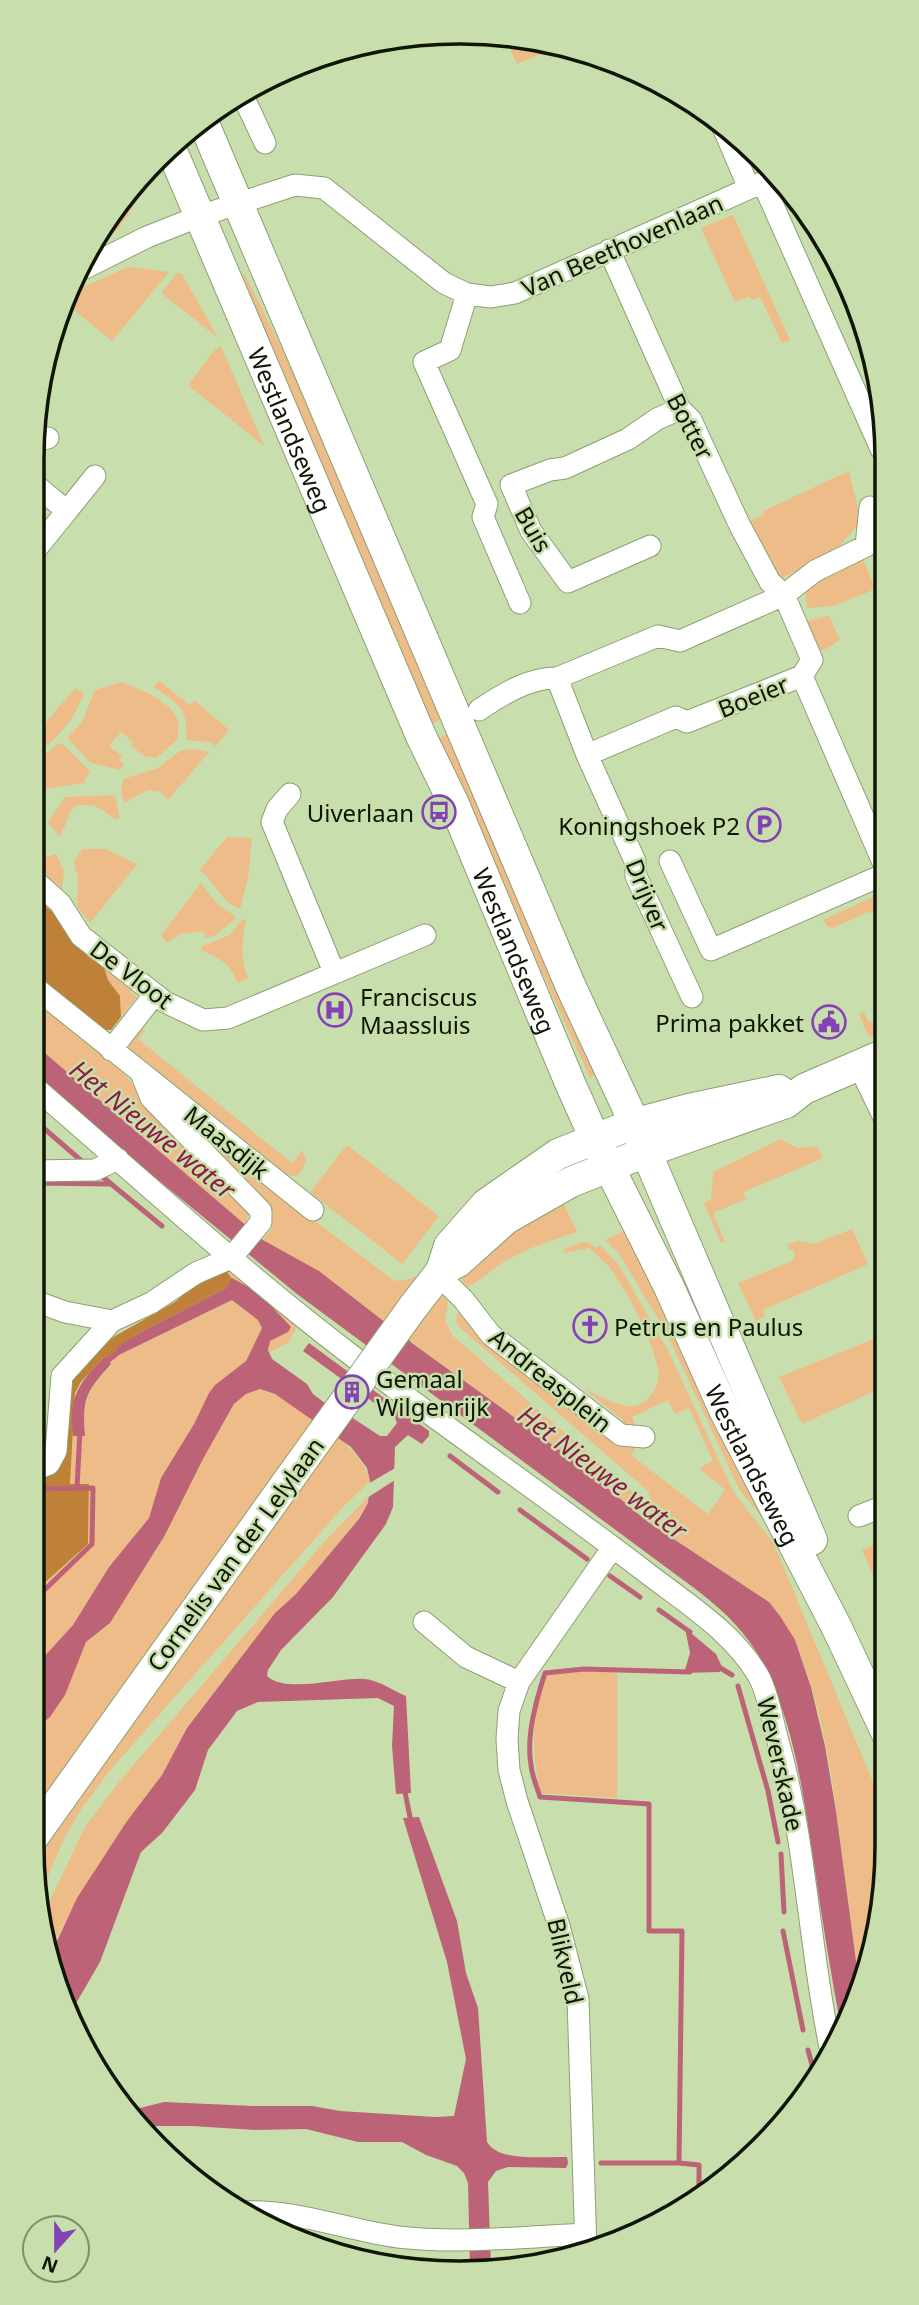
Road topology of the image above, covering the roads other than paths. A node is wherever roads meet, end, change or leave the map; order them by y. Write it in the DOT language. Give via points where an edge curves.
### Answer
graph roads {
  1 [pos="246,103"];
  2 [pos="207,130"];
  3 [pos="265,143"];
  4 [pos="175,157"];
  5 [pos="750,163"];
  6 [pos="764,182"];
  7 [pos="238,203"];
  8 [pos="200,216"];
  9 [pos="609,250"];
  10 [pos="93,264"];
  11 [pos="467,294"];
  12 [pos="680,409"];
  13 [pos="874,433"];
  14 [pos="95,476"];
  15 [pos="44,492"];
  16 [pos="870,506"];
  17 [pos="67,511"];
  18 [pos="44,539"];
  19 [pos="875,545"];
  20 [pos="650,546"];
  21 [pos="784,595"];
  22 [pos="520,603"];
  23 [pos="802,676"];
  24 [pos="557,678"];
  25 [pos="479,710"];
  26 [pos="587,755"];
  27 [pos="290,794"];
  28 [pos="875,844"];
  29 [pos="670,861"];
  30 [pos="875,878"];
  31 [pos="44,888"];
  32 [pos="425,935"];
  33 [pos="334,972"];
  34 [pos="155,994"];
  35 [pos="44,995"];
  36 [pos="692,997"];
  37 [pos="111,1050"];
  38 [pos="872,1060"];
  39 [pos="141,1073"];
  40 [pos="804,1089"];
  41 [pos="44,1096"];
  42 [pos="633,1124"];
  43 [pos="595,1139"];
  44 [pos="646,1152"];
  45 [pos="118,1159"];
  46 [pos="608,1166"];
  47 [pos="44,1171"];
  48 [pos="313,1210"];
  49 [pos="234,1254"];
  50 [pos="440,1273"];
  51 [pos="44,1304"];
  52 [pos="112,1321"];
  53 [pos="644,1437"];
  54 [pos="44,1466"];
  55 [pos="875,1510"];
  56 [pos="859,1516"];
  57 [pos="613,1547"];
  58 [pos="424,1622"];
  59 [pos="875,1679"];
  60 [pos="519,1682"];
  61 [pos="875,1709"];
  62 [pos="44,1822"];
  63 [pos="829,2035"];
  64 [pos="265,2213"];
  65 [pos="586,2241"];
  1 -- 3 [label="street"];
  2 -- 7 [label="main road, Westlandseweg"];
  4 -- 8 [label="main road, Westlandseweg"];
  5 -- 6 [label="street, Van Beethovenlaan"];
  6 -- 9 [label="street, Van Beethovenlaan"];
  6 -- 13 [label="street"];
  7 -- 8 [label="street, Van Beethovenlaan"];
  7 -- 11 [label="street, Van Beethovenlaan" via="295,185 324,188 444,283"];
  7 -- 42 [label="main road, Westlandseweg"];
  8 -- 10 [label="street, Van Beethovenlaan"];
  8 -- 43 [label="main road, Westlandseweg"];
  9 -- 11 [label="street, Van Beethovenlaan" via="515,293"];
  9 -- 12 [label="street, Botter"];
  11 -- 22 [label="street, Buis" via="450,350 424,362 486,504 483,517"];
  12 -- 20 [label="street, Buis" via="565,468 511,485 531,531 568,582"];
  12 -- 21 [label="street, Botter" via="691,421 770,582"];
  14 -- 17 [label="street"];
  15 -- 17 [label="street"];
  16 -- 19 [label="street"];
  17 -- 18 [label="street"];
  19 -- 21 [label="street" via="815,571"];
  21 -- 23 [label="street, Boeier" via="812,660"];
  21 -- 24 [label="street" via="680,641 658,636"];
  23 -- 26 [label="street, Boeier" via="687,722 676,717"];
  23 -- 28 [label="street"];
  24 -- 25 [label="street" via="544,678 497,697"];
  24 -- 26 [label="street"];
  26 -- 36 [label="street, Drijver"];
  27 -- 33 [label="street" via="272,822"];
  29 -- 30 [label="street" via="711,950"];
  31 -- 34 [label="street, De Vloot" via="60,902 82,936"];
  32 -- 33 [label="street, De Vloot"];
  33 -- 34 [label="street, De Vloot" via="228,1018 203,1020"];
  34 -- 37 [label="street"];
  35 -- 37 [label="street, Maasdijk"];
  37 -- 39 [label="street, Maasdijk"];
  38 -- 40 [label="main road"];
  39 -- 48 [label="street, Maasdijk"];
  39 -- 49 [label="street, Maasdijk" via="151,1098 261,1211 261,1222"];
  40 -- 42 [label="main road"];
  40 -- 44 [label="main road" via="786,1103"];
  41 -- 45 [label="street, Weverskade"];
  42 -- 43 [label="main road, Cornelis van der Lelylaan"];
  42 -- 44 [label="main road, Westlandseweg"];
  43 -- 46 [label="main road, Westlandseweg"];
  43 -- 50 [label="main road, Cornelis van der Lelylaan" via="558,1154 486,1204 449,1247"];
  44 -- 46 [label="main road, Cornelis van der Lelylaan"];
  44 -- 59 [label="main road, Westlandseweg"];
  45 -- 47 [label="street" via="94,1170"];
  45 -- 49 [label="street, Weverskade"];
  46 -- 50 [label="main road, Cornelis van der Lelylaan" via="506,1219"];
  46 -- 61 [label="main road, Westlandseweg" via="725,1412"];
  49 -- 52 [label="street"];
  49 -- 57 [label="street, Weverskade" via="378,1376"];
  50 -- 53 [label="street, Andreasplein" via="491,1335 621,1435"];
  50 -- 62 [label="main road, Cornelis van der Lelylaan, bridge"];
  51 -- 52 [label="street"];
  52 -- 54 [label="street" via="62,1376 55,1451"];
  55 -- 56 [label="street"];
  57 -- 60 [label="street, Blikveld"];
  57 -- 63 [label="street, Weverskade" via="713,1624 746,1656 761,1682 787,1773"];
  58 -- 60 [label="street" via="466,1657"];
  60 -- 65 [label="street, Blikveld" via="509,1711 509,1770 578,1999"];
  64 -- 65 [label="street" via="398,2237"];
}
